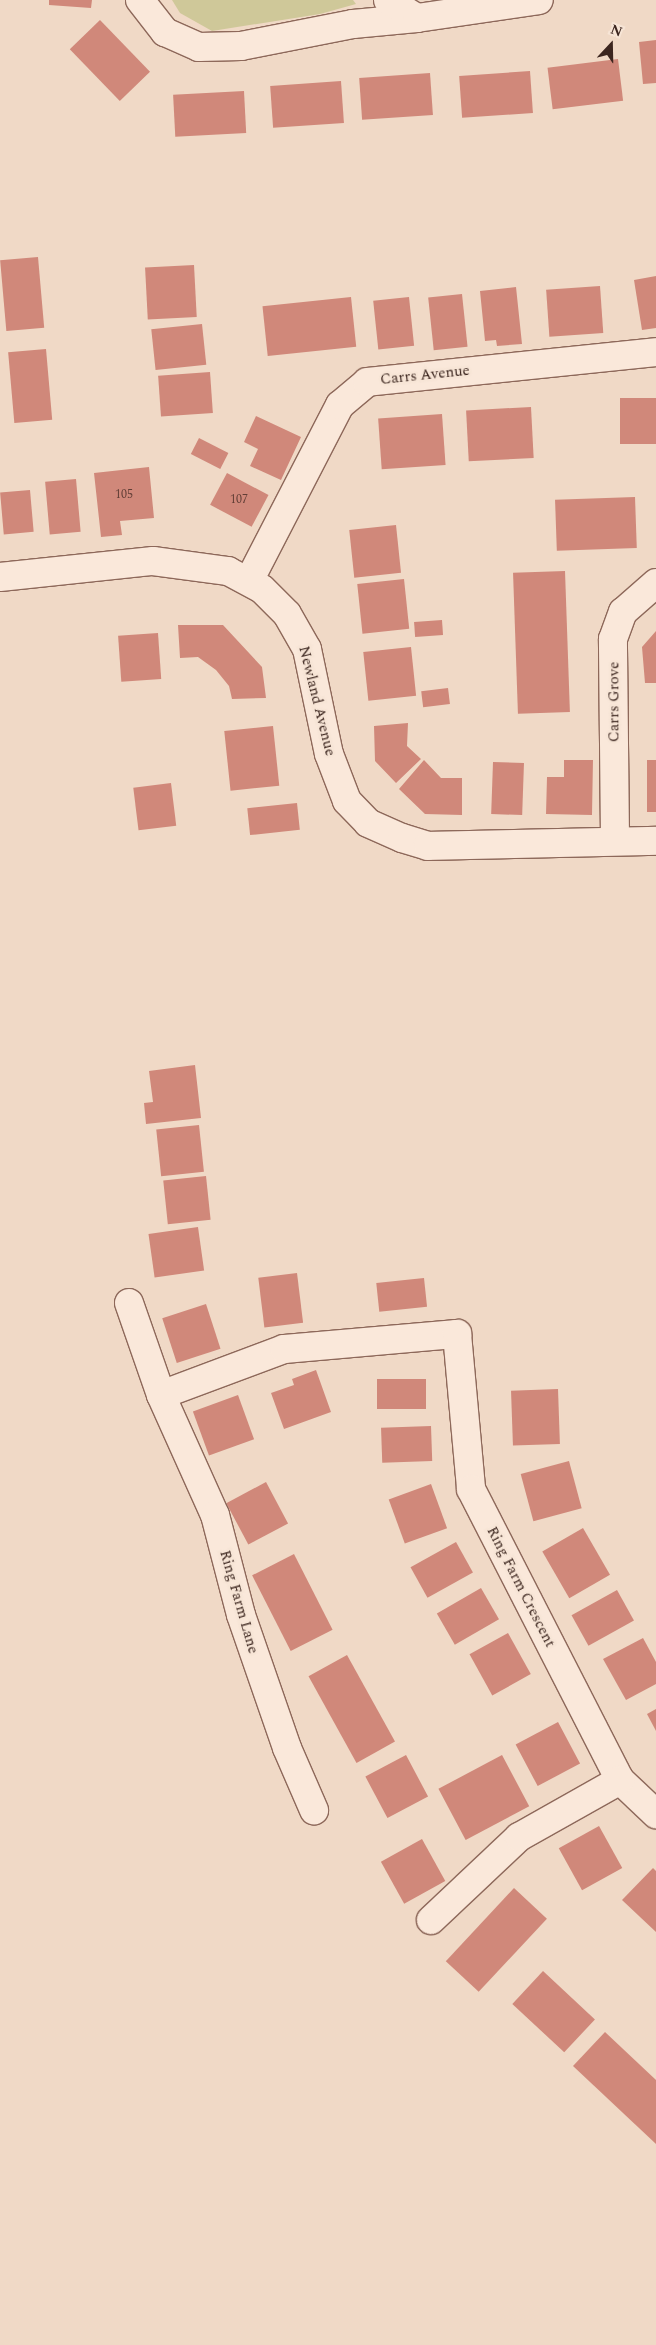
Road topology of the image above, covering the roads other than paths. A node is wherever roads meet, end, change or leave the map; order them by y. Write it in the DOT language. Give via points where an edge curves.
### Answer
graph roads {
  1 [pos="140,0"];
  2 [pos="388,0"];
  3 [pos="539,0"];
  4 [pos="418,18"];
  5 [pos="656,352"];
  6 [pos="0,577"];
  7 [pos="249,581"];
  8 [pos="656,583"];
  9 [pos="615,839"];
  10 [pos="656,841"];
  11 [pos="129,1303"];
  12 [pos="161,1395"];
  13 [pos="620,1780"];
  14 [pos="314,1810"];
  15 [pos="656,1814"];
  16 [pos="431,1920"];
  1 -- 4 [label="street" via="165,32 199,47 241,46 352,24"];
  2 -- 4 [label="street"];
  3 -- 4 [label="street"];
  5 -- 7 [label="street, Carrs Avenue" via="366,382 340,405"];
  6 -- 7 [label="street, Newland Avenue" via="153,561 197,564 228,571"];
  7 -- 9 [label="street, Newland Avenue" via="288,614 307,650 328,754 347,801 368,823 428,846"];
  8 -- 9 [label="street, Carrs Grove" via="624,612 613,639"];
  9 -- 10 [label="street, Newland Avenue"];
  11 -- 12 [label="street, Ring Farm Lane"];
  12 -- 13 [label="street, Ring Farm Crescent" via="284,1349 457,1334 471,1489"];
  12 -- 14 [label="street, Ring Farm Lane" via="215,1516 241,1615 287,1748"];
  13 -- 15 [label="street, Ring Farm Crescent"];
  13 -- 16 [label="street" via="519,1837"];
}
